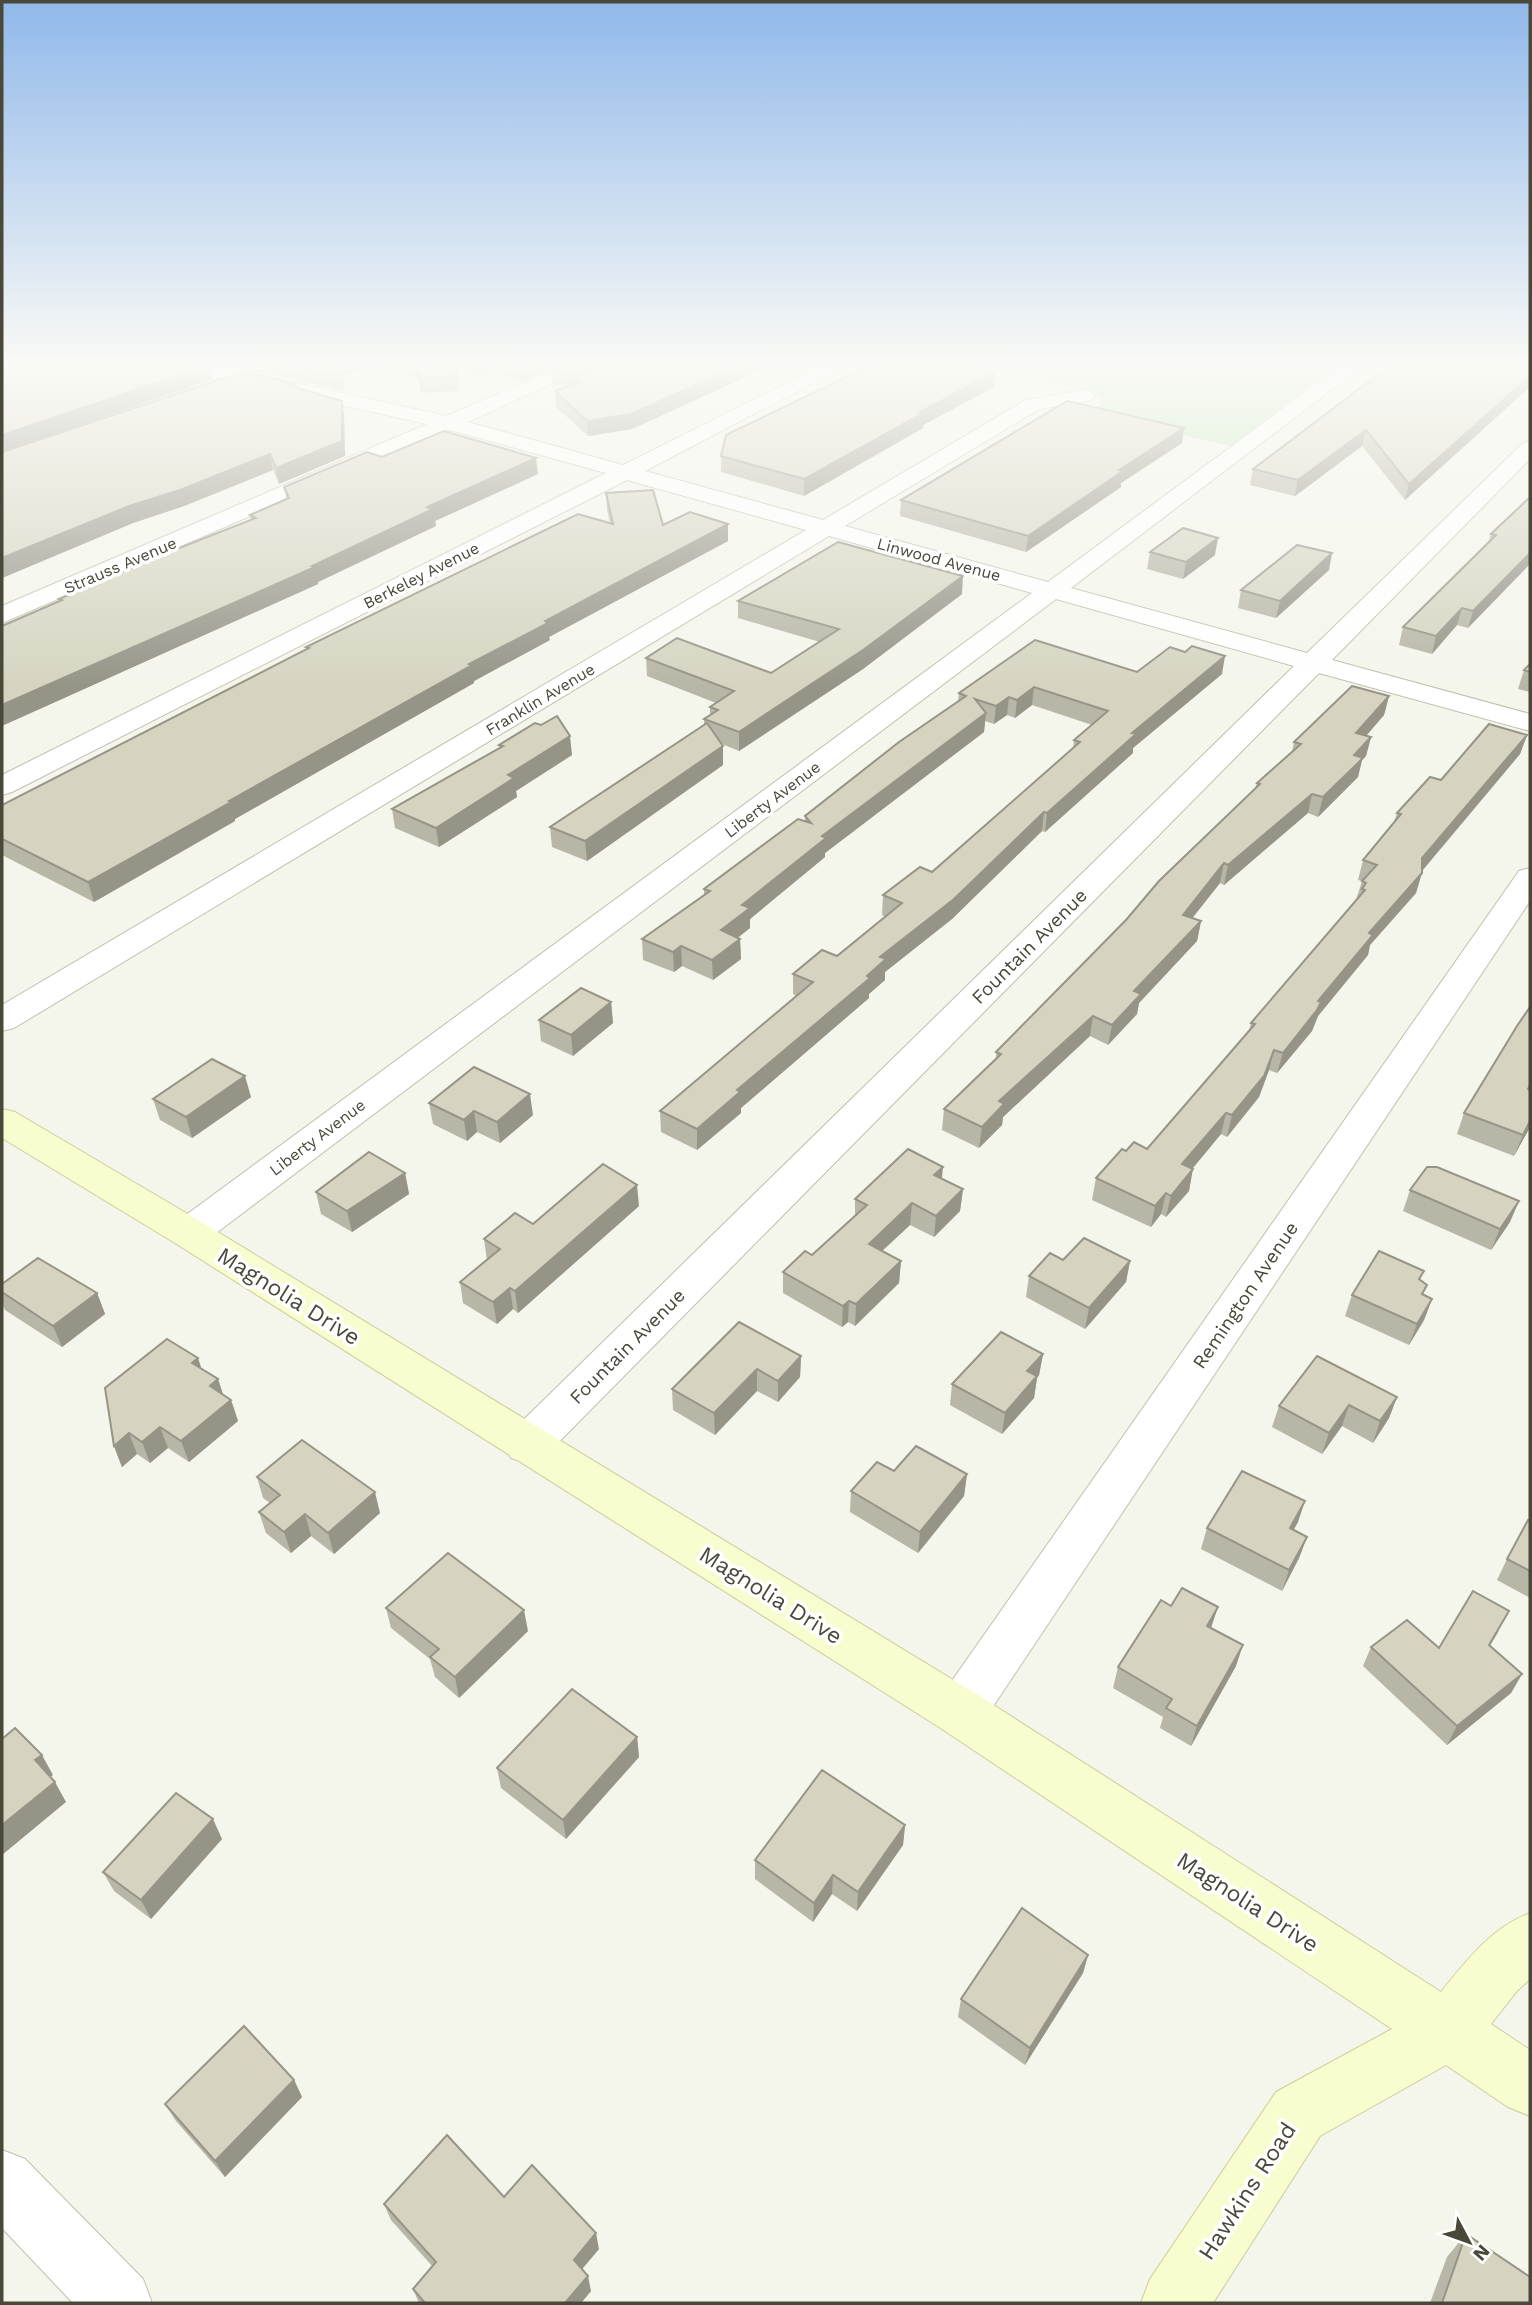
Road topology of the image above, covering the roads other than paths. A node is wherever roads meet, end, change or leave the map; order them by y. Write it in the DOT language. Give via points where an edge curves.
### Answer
graph roads {
  1 [pos="336,472"];
  2 [pos="619,472"];
  3 [pos="627,472"];
  4 [pos="921,472"];
  5 [pos="1212,472"];
  6 [pos="1505,472"];
  7 [pos="624,473"];
  8 [pos="827,528"];
  9 [pos="1053,590"];
  10 [pos="2,615"];
  11 [pos="1314,663"];
  12 [pos="1530,723"];
  13 [pos="2,786"];
  14 [pos="1530,878"];
  15 [pos="2,1020"];
  16 [pos="2,1121"];
  17 [pos="189,1233"];
  18 [pos="527,1445"];
  19 [pos="960,1712"];
  20 [pos="1530,1942"];
  21 [pos="1449,2031"];
  22 [pos="1530,2085"];
  23 [pos="2,2182"];
  24 [pos="119,2303"];
  25 [pos="1174,2303"];
  1 -- 10 [label="street, Strauss Avenue"];
  2 -- 7 [label="street, Linwood Avenue"];
  3 -- 7 [label="street, Berkeley Avenue"];
  4 -- 8 [label="street, Franklin Avenue"];
  5 -- 9 [label="street, Liberty Avenue"];
  6 -- 11 [label="street, Fountain Avenue"];
  7 -- 8 [label="street, Linwood Avenue"];
  7 -- 13 [label="street, Berkeley Avenue"];
  8 -- 9 [label="street, Linwood Avenue"];
  8 -- 15 [label="street, Franklin Avenue"];
  9 -- 11 [label="street, Linwood Avenue"];
  9 -- 17 [label="street, Liberty Avenue"];
  11 -- 12 [label="street, Linwood Avenue"];
  11 -- 18 [label="street, Fountain Avenue"];
  14 -- 19 [label="street, Remington Avenue"];
  16 -- 17 [label="street, Magnolia Drive"];
  17 -- 18 [label="street, Magnolia Drive"];
  18 -- 19 [label="street, Magnolia Drive"];
  19 -- 21 [label="street, Magnolia Drive"];
  20 -- 21 [label="street, Hawkins Road" via="1496,1970"];
  21 -- 22 [label="street, Magnolia Drive"];
  21 -- 25 [label="street, Hawkins Road" via="1298,2114"];
  23 -- 24 [label="street"];
}
